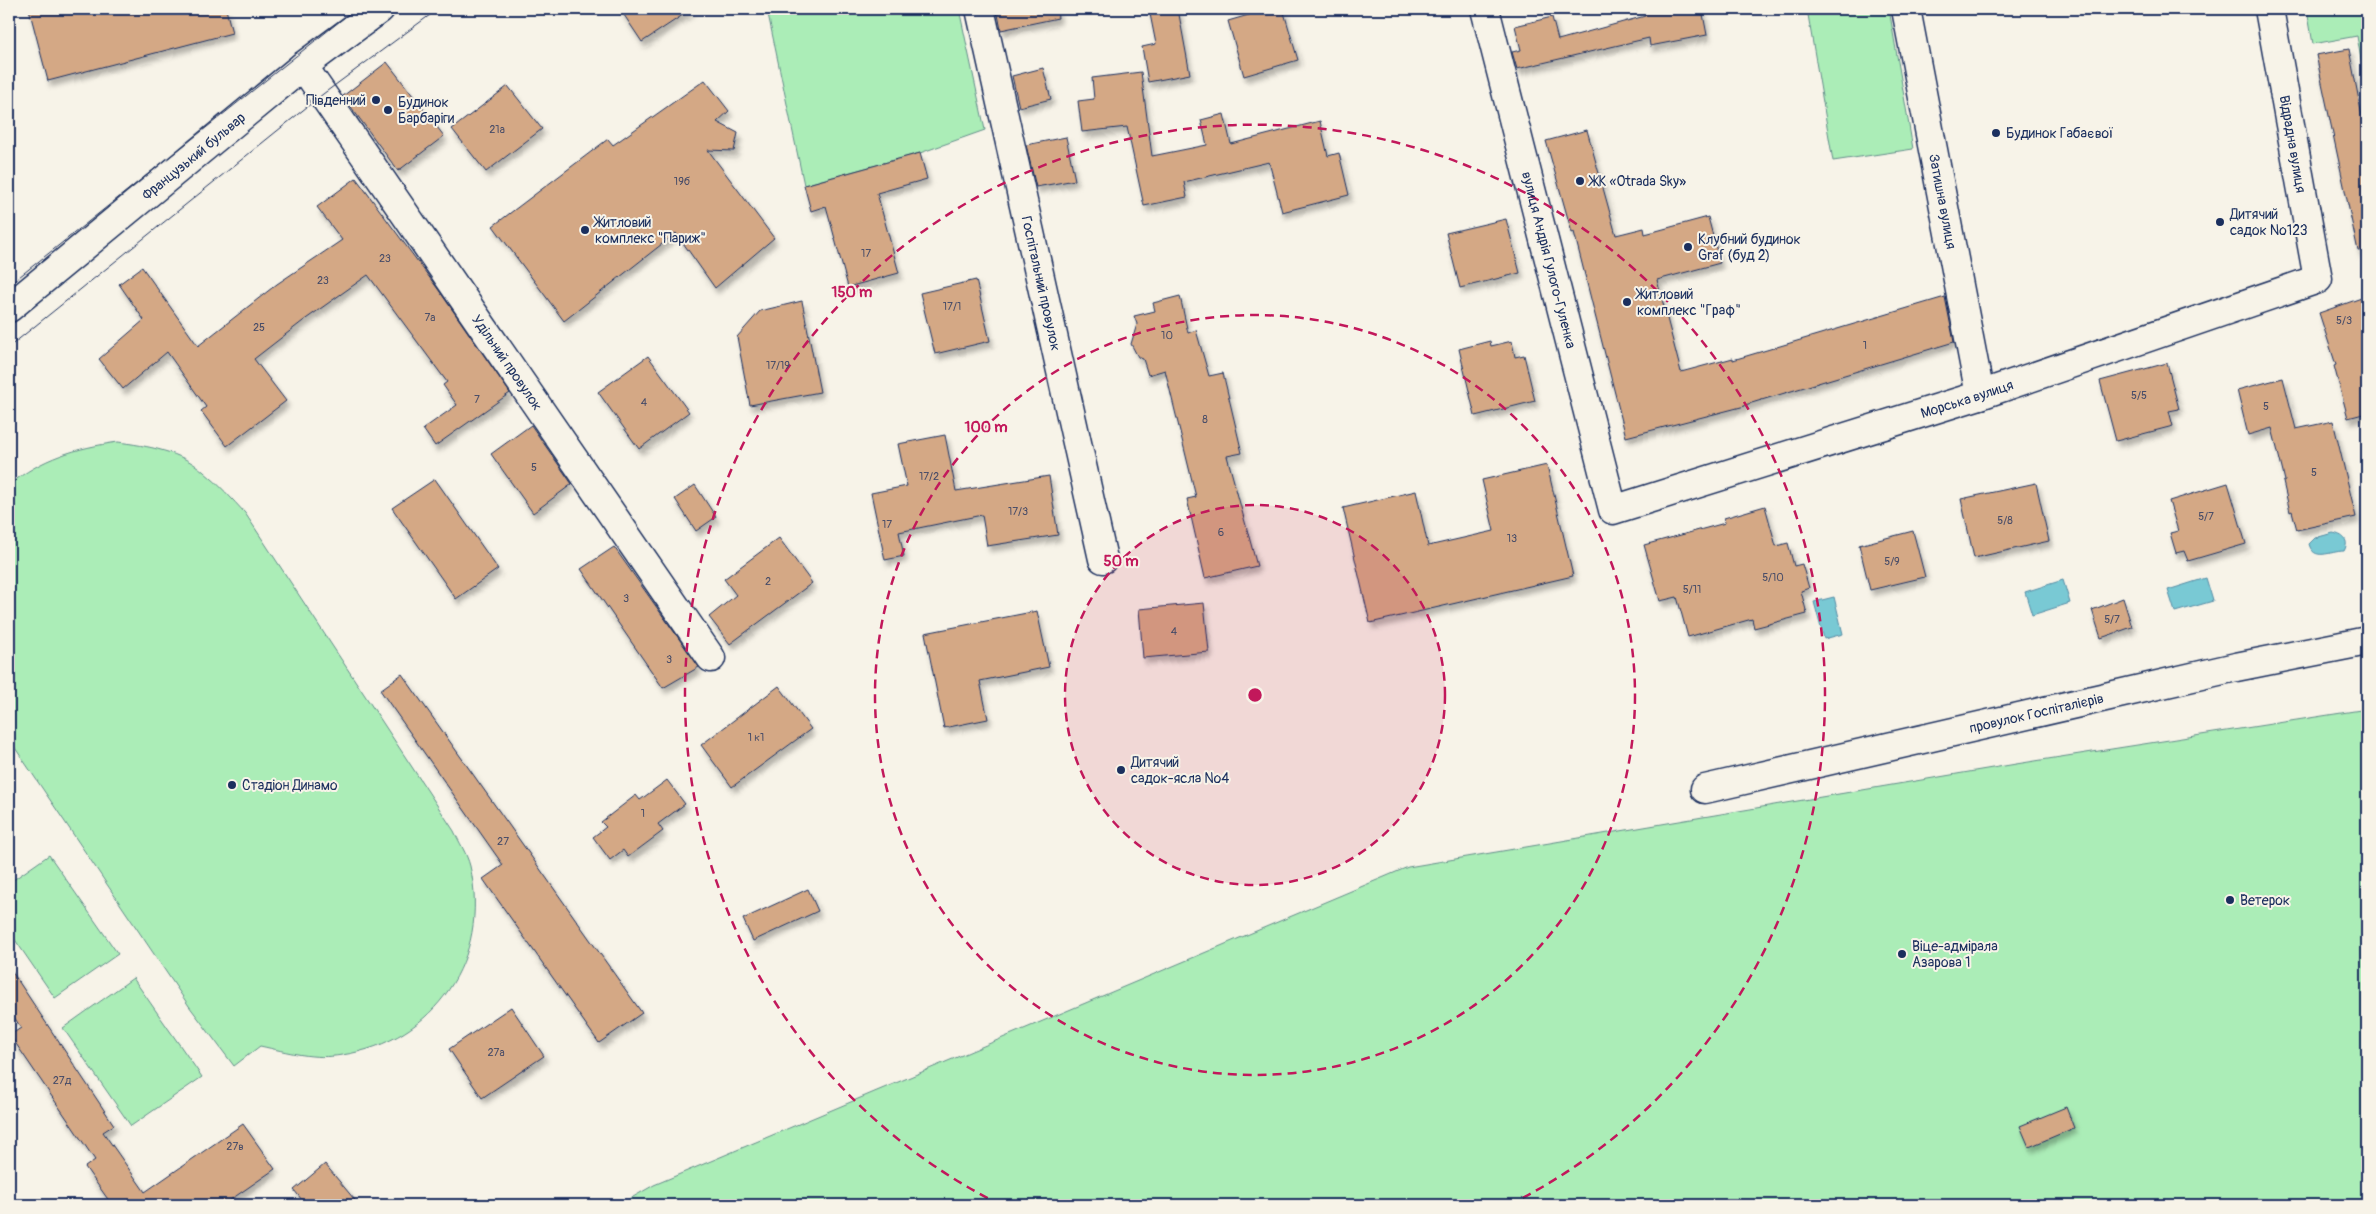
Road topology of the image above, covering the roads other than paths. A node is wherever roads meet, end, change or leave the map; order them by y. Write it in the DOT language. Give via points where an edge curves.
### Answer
graph roads {
  1 [pos="380,9"];
  2 [pos="980,9"];
  3 [pos="1485,9"];
  4 [pos="1906,9"];
  5 [pos="2268,9"];
  6 [pos="303,66"];
  7 [pos="2318,279"];
  8 [pos="9,308"];
  9 [pos="1980,395"];
  10 [pos="1613,510"];
  11 [pos="1103,559"];
  12 [pos="2367,640"];
  13 [pos="711,658"];
  14 [pos="1705,789"];
  1 -- 6 [label="street, Французький бульвар"];
  2 -- 11 [label="street, Госпітальний провулок"];
  3 -- 10 [label="street, вулиця Андрія Гулого-Гуленка"];
  4 -- 9 [label="street, Затишна вулиця"];
  5 -- 7 [label="street, Відрадна вулиця"];
  6 -- 8 [label="street, Французький бульвар"];
  6 -- 13 [label="street, Удільний провулок"];
  7 -- 9 [label="street, Морська вулиця"];
  9 -- 10 [label="street, Морська вулиця"];
  12 -- 14 [label="street, провулок Госпіталієрів" via="2226,669"];
}
